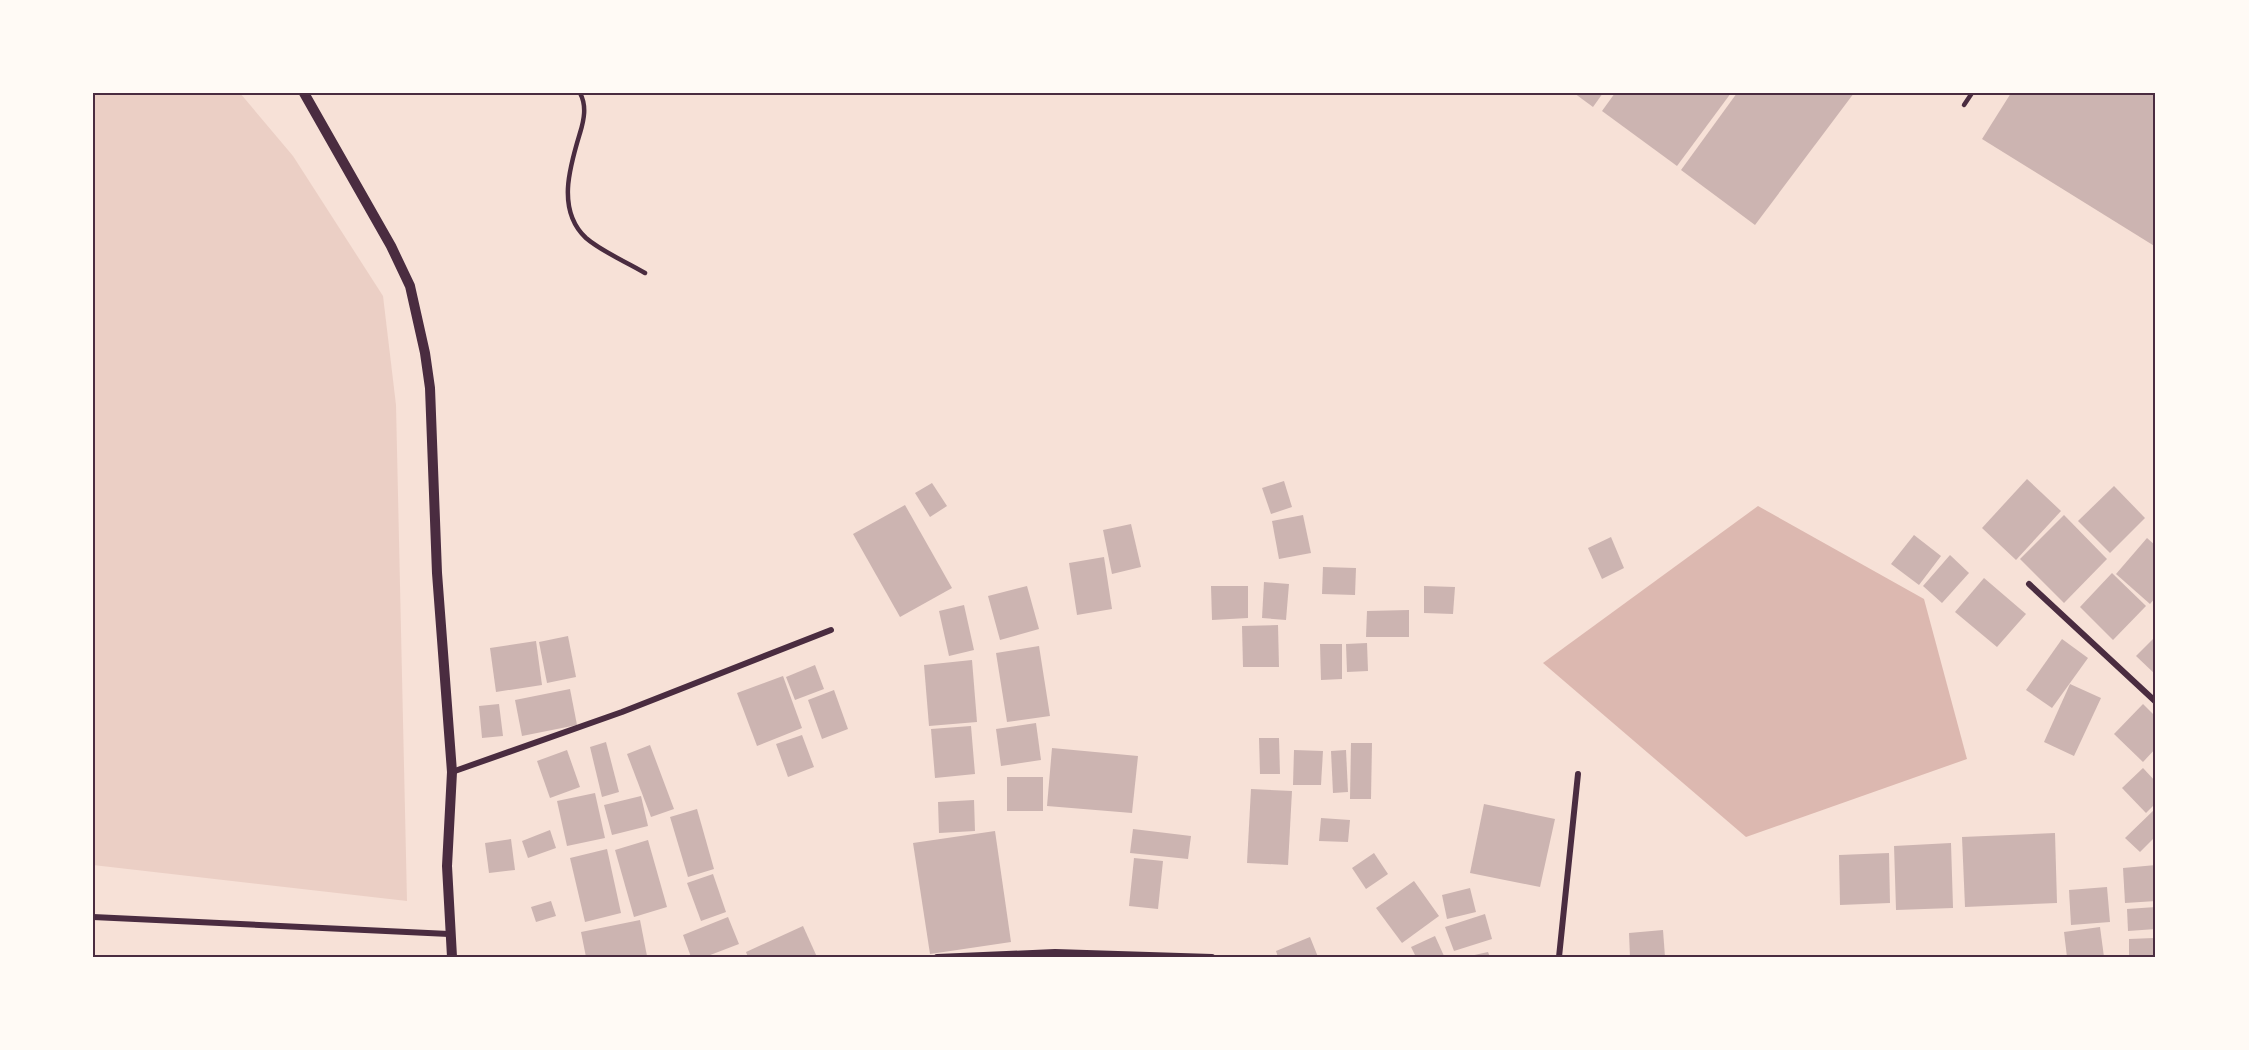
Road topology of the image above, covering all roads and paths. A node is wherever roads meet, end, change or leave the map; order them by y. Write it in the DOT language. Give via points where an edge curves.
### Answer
graph roads {
  1 [pos="304,93"];
  2 [pos="580,93"];
  3 [pos="1972,93"];
  4 [pos="1964,105"];
  5 [pos="645,273"];
  6 [pos="2028,584"];
  7 [pos="831,630"];
  8 [pos="2156,702"];
  9 [pos="452,772"];
  10 [pos="1578,774"];
  11 [pos="93,917"];
  12 [pos="449,934"];
  13 [pos="452,957"];
  14 [pos="937,957"];
  15 [pos="1212,957"];
  16 [pos="1559,957"];
  1 -- 9 [label="street" via="410,286 425,352"];
  2 -- 5 [label="lane" via="584,99 584,119 570,167 567,199 574,222 586,238"];
  3 -- 4 [label="lane"];
  6 -- 8 [label="street"];
  7 -- 9 [label="street" via="622,712"];
  9 -- 12 [label="street" via="447,866"];
  10 -- 16 [label="street"];
  11 -- 12 [label="street"];
  12 -- 13 [label="street"];
  14 -- 15 [label="street" via="1055,952"];
}
